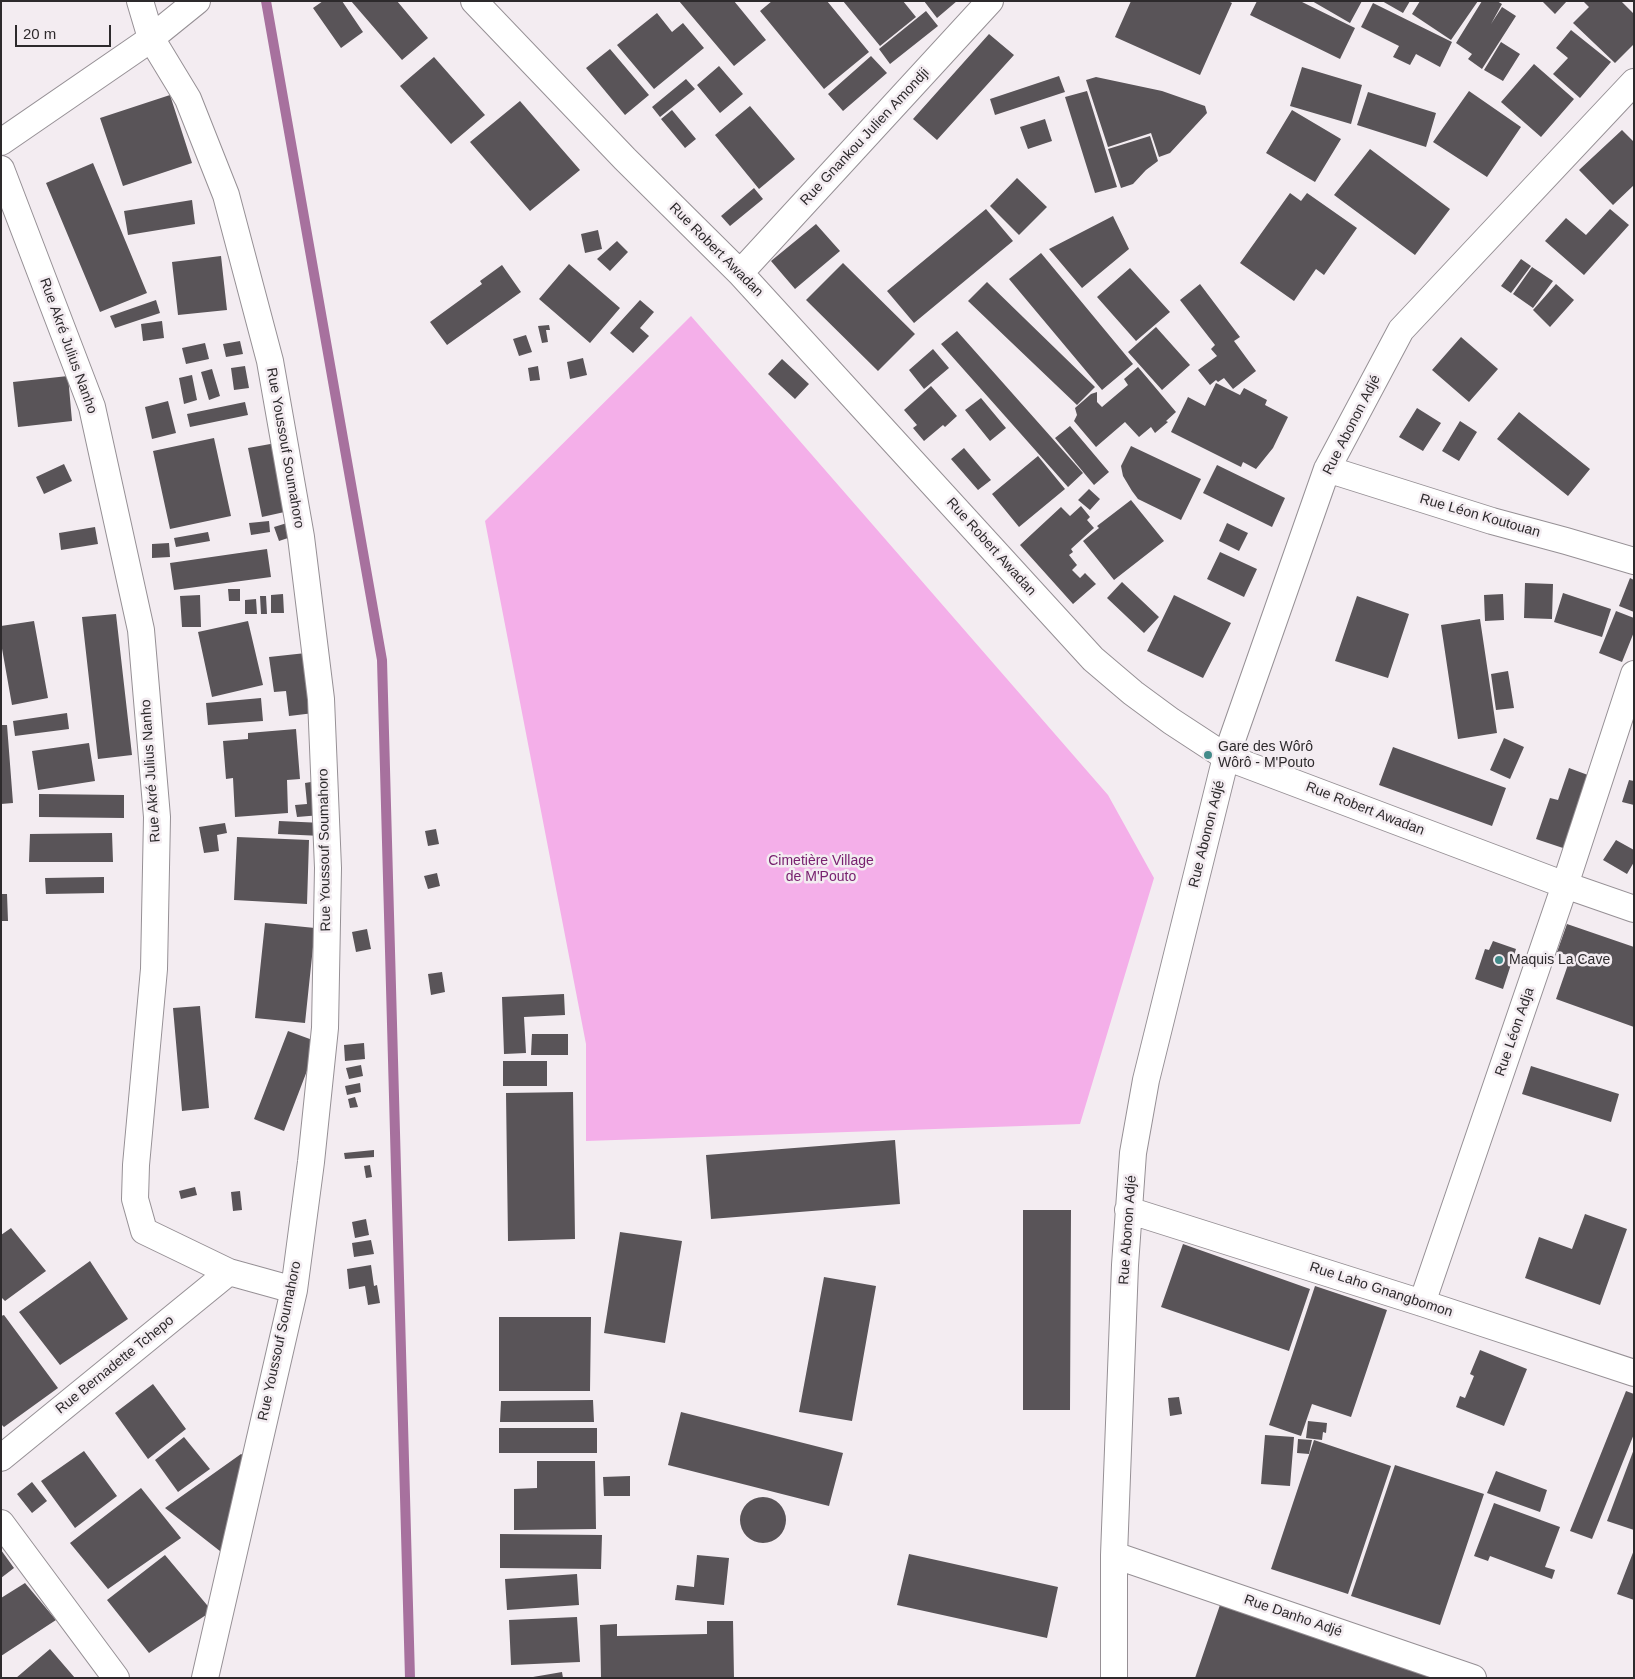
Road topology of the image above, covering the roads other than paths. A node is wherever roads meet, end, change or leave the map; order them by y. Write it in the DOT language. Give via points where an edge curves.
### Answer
graph roads {
  1 [pos="140,1"];
  2 [pos="197,1"];
  3 [pos="474,1"];
  4 [pos="990,1"];
  5 [pos="151,38"];
  6 [pos="1634,82"];
  7 [pos="1,142"];
  8 [pos="1,169"];
  9 [pos="740,273"];
  10 [pos="1327,469"];
  11 [pos="1634,561"];
  12 [pos="1634,674"];
  13 [pos="1226,757"];
  14 [pos="1565,885"];
  15 [pos="1634,909"];
  16 [pos="1128,1210"];
  17 [pos="229,1272"];
  18 [pos="294,1290"];
  19 [pos="1422,1303"];
  20 [pos="1634,1374"];
  21 [pos="1,1458"];
  22 [pos="1,1523"];
  23 [pos="1114,1555"];
  24 [pos="1466,1677"];
  25 [pos="116,1678"];
  26 [pos="205,1678"];
  27 [pos="1114,1678"];
  1 -- 5 [label="street, Rue Youssouf Soumahoro"];
  2 -- 5 [label="street"];
  3 -- 9 [label="street, Rue Robert Awadan" via="625,159"];
  4 -- 9 [label="street, Rue Gnankou Julien Amondji"];
  5 -- 7 [label="street"];
  5 -- 18 [label="street, Rue Youssouf Soumahoro" via="188,99 226,195 270,361 300,537 321,699 328,868 325,1028"];
  6 -- 10 [label="street, Rue Abonon Adjé" via="1401,330"];
  8 -- 17 [label="street, Rue Akré Julius Nanho" via="92,407 141,630 157,817 154,969 135,1199 144,1231"];
  9 -- 13 [label="street, Rue Robert Awadan" via="1094,660 1171,721"];
  10 -- 11 [label="street, Rue Léon Koutouan"];
  10 -- 13 [label="street, Rue Abonon Adjé"];
  12 -- 14 [label="street, Rue Léon Adja"];
  13 -- 14 [label="street, Rue Robert Awadan"];
  13 -- 16 [label="street, Rue Abonon Adjé" via="1146,1080 1133,1153"];
  14 -- 15 [label="street, Rue Robert Awadan"];
  14 -- 19 [label="street, Rue Léon Adja"];
  16 -- 19 [label="street, Rue Laho Gnangbomon"];
  16 -- 23 [label="street, Rue Abonon Adjé"];
  17 -- 18 [label="street, Rue Akré Julius Nanho"];
  17 -- 21 [label="street, Rue Bernadette Tchepo"];
  18 -- 26 [label="street, Rue Youssouf Soumahoro"];
  19 -- 20 [label="street, Rue Laho Gnangbomon"];
  22 -- 25 [label="street"];
  23 -- 24 [label="street, Rue Danho Adjé"];
  23 -- 27 [label="street, Rue Abonon Adjé"];
}
